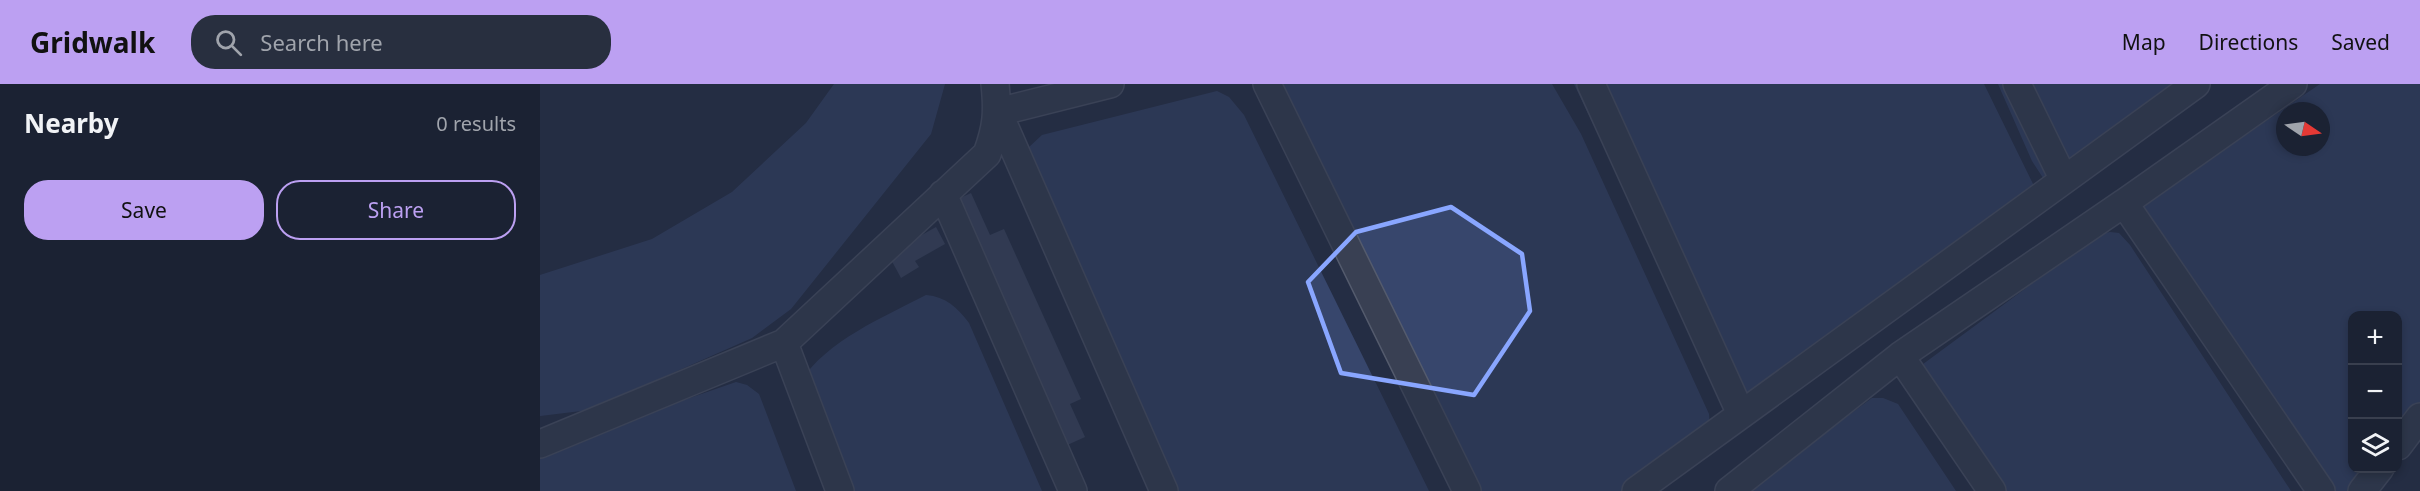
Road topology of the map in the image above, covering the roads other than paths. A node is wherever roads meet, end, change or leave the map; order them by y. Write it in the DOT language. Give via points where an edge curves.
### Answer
graph roads {
  1 [pos="995,84"];
  2 [pos="1110,84"];
  3 [pos="1267,84"];
  4 [pos="1591,84"];
  5 [pos="2017,84"];
  6 [pos="2196,84"];
  7 [pos="2293,84"];
  8 [pos="998,112"];
  9 [pos="2064,180"];
  10 [pos="943,194"];
  11 [pos="2124,203"];
  12 [pos="784,343"];
  13 [pos="1900,356"];
  14 [pos="1742,414"];
  15 [pos="2420,417"];
  16 [pos="2402,440"];
  17 [pos="540,444"];
  18 [pos="2375,473"];
  19 [pos="840,491"];
  20 [pos="1072,491"];
  21 [pos="1164,491"];
  22 [pos="1467,491"];
  23 [pos="1636,491"];
  24 [pos="1729,491"];
  25 [pos="1992,491"];
  26 [pos="2321,491"];
  27 [pos="2362,491"];
  1 -- 8 [label="lane"];
  2 -- 8 [label="lane"];
  3 -- 22 [label="lane"];
  4 -- 14 [label="lane"];
  5 -- 9 [label="lane"];
  6 -- 9 [label="lane"];
  7 -- 11 [label="lane"];
  8 -- 10 [label="lane" via="987,154"];
  8 -- 21 [label="lane"];
  9 -- 14 [label="lane"];
  10 -- 12 [label="lane"];
  10 -- 20 [label="lane"];
  11 -- 13 [label="lane"];
  11 -- 26 [label="lane"];
  12 -- 17 [label="lane"];
  12 -- 19 [label="lane"];
  13 -- 24 [label="lane"];
  13 -- 25 [label="lane"];
  14 -- 23 [label="lane"];
  15 -- 16 [label="lane"];
  18 -- 27 [label="lane"];
}
